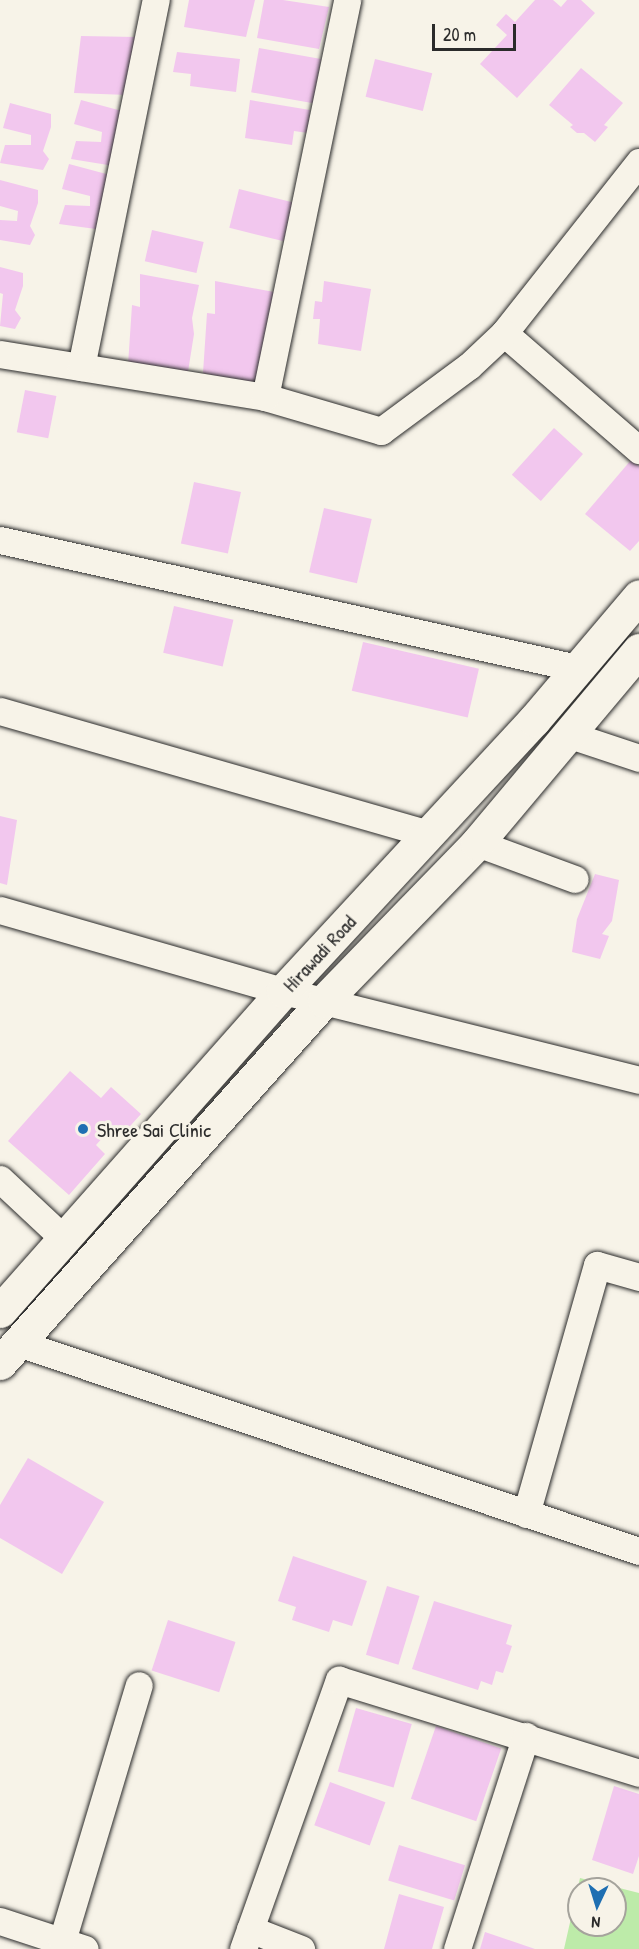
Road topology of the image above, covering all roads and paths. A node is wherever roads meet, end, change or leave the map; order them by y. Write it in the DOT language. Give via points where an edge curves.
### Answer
graph roads {
  1 [pos="156,0"];
  2 [pos="347,0"];
  3 [pos="639,162"];
  4 [pos="504,333"];
  5 [pos="0,354"];
  6 [pos="81,367"];
  7 [pos="265,397"];
  8 [pos="639,450"];
  9 [pos="0,540"];
  10 [pos="639,596"];
  11 [pos="639,651"];
  12 [pos="577,668"];
  13 [pos="0,711"];
  14 [pos="567,734"];
  15 [pos="639,758"];
  16 [pos="430,834"];
  17 [pos="477,843"];
  18 [pos="575,879"];
  19 [pos="0,910"];
  20 [pos="283,991"];
  21 [pos="324,1001"];
  22 [pos="639,1080"];
  23 [pos="0,1179"];
  24 [pos="63,1238"];
  25 [pos="639,1277"];
  26 [pos="0,1311"];
  27 [pos="9,1353"];
  28 [pos="526,1514"];
  29 [pos="639,1551"];
  30 [pos="140,1685"];
  31 [pos="526,1736"];
  32 [pos="639,1773"];
  33 [pos="0,1921"];
  34 [pos="247,1939"];
  35 [pos="74,1945"];
  36 [pos="301,1949"];
  37 [pos="457,1949"];
  1 -- 6 [label="street"];
  2 -- 7 [label="street"];
  3 -- 4 [label="street"];
  4 -- 7 [label="street" via="469,366 381,430"];
  4 -- 8 [label="street"];
  5 -- 6 [label="street"];
  6 -- 7 [label="street"];
  9 -- 12 [label="street"];
  10 -- 12 [label="street, Hirawadi Road"];
  11 -- 14 [label="street"];
  12 -- 16 [label="street, Hirawadi Road"];
  13 -- 16 [label="street"];
  14 -- 15 [label="street"];
  14 -- 17 [label="street"];
  16 -- 20 [label="street, Hirawadi Road"];
  17 -- 18 [label="street"];
  17 -- 21 [label="street"];
  19 -- 20 [label="street"];
  20 -- 21 [label="street"];
  20 -- 24 [label="street, Hirawadi Road"];
  21 -- 22 [label="street"];
  21 -- 27 [label="street"];
  23 -- 24 [label="street"];
  24 -- 26 [label="street, Hirawadi Road"];
  25 -- 28 [label="street" via="597,1265"];
  27 -- 28 [label="street"];
  28 -- 29 [label="street"];
  30 -- 35 [label="street"];
  31 -- 32 [label="street"];
  31 -- 34 [label="street" via="339,1680"];
  31 -- 37 [label="street"];
  33 -- 35 [label="street"];
  34 -- 36 [label="street"];
}
